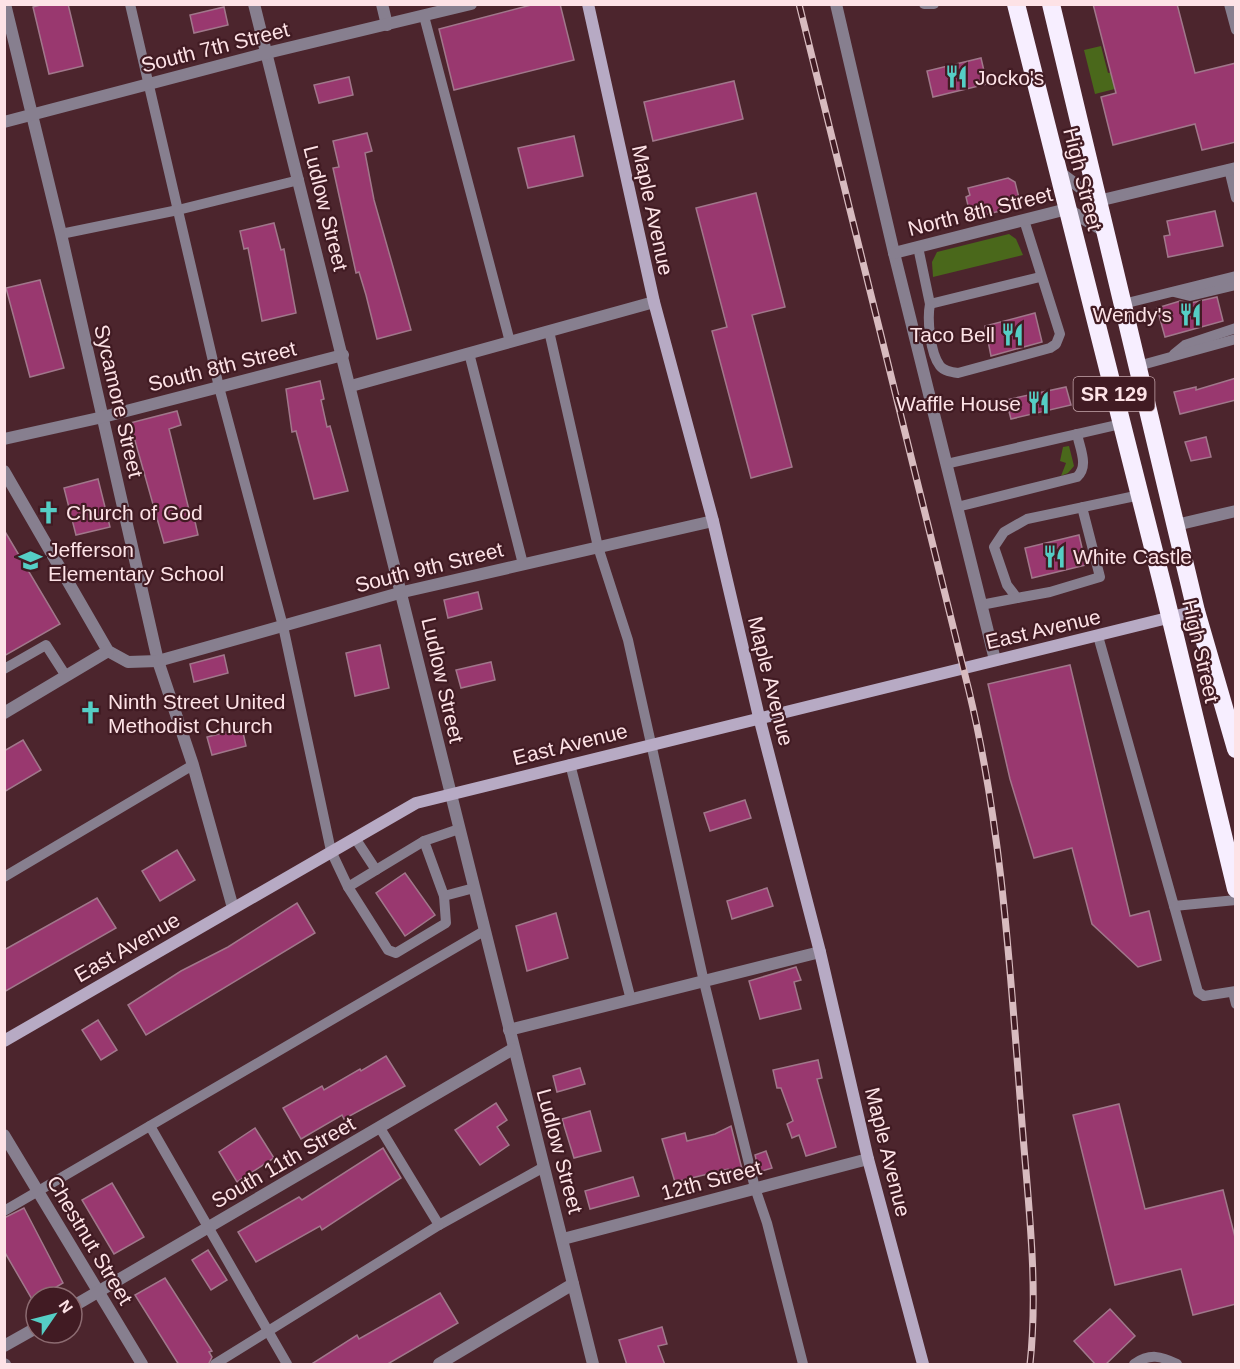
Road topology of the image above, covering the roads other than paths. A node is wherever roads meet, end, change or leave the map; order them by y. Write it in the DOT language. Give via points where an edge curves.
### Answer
graph roads {
  1 [pos="5,4"];
  2 [pos="130,4"];
  3 [pos="254,4"];
  4 [pos="382,4"];
  5 [pos="471,4"];
  6 [pos="588,4"];
  7 [pos="836,4"];
  8 [pos="924,4"];
  9 [pos="934,4"];
  10 [pos="1016,4"];
  11 [pos="1051,4"];
  12 [pos="1229,4"];
  13 [pos="424,16"];
  14 [pos="387,25"];
  15 [pos="1236,30"];
  16 [pos="267,53"];
  17 [pos="149,84"];
  18 [pos="33,115"];
  19 [pos="4,122"];
  20 [pos="1057,170"];
  21 [pos="1233,174"];
  22 [pos="299,180"];
  23 [pos="1236,198"];
  24 [pos="1098,201"];
  25 [pos="1067,209"];
  26 [pos="178,210"];
  27 [pos="1024,220"];
  28 [pos="1106,232"];
  29 [pos="61,234"];
  30 [pos="918,247"];
  31 [pos="894,253"];
  32 [pos="1236,276"];
  33 [pos="1040,277"];
  34 [pos="1236,285"];
  35 [pos="1172,292"];
  36 [pos="654,302"];
  37 [pos="930,304"];
  38 [pos="1123,304"];
  39 [pos="1236,328"];
  40 [pos="549,331"];
  41 [pos="1236,339"];
  42 [pos="510,342"];
  43 [pos="469,353"];
  44 [pos="343,355"];
  45 [pos="1172,357"];
  46 [pos="1138,366"];
  47 [pos="351,386"];
  48 [pos="219,387"];
  49 [pos="103,417"];
  50 [pos="1121,424"];
  51 [pos="1077,434"];
  52 [pos="4,439"];
  53 [pos="946,464"];
  54 [pos="4,471"];
  55 [pos="1140,495"];
  56 [pos="957,507"];
  57 [pos="1082,507"];
  58 [pos="1236,511"];
  59 [pos="713,522"];
  60 [pos="1176,525"];
  61 [pos="598,548"];
  62 [pos="523,564"];
  63 [pos="403,592"];
  64 [pos="1017,598"];
  65 [pos="981,604"];
  66 [pos="1196,611"];
  67 [pos="1169,618"];
  68 [pos="283,626"];
  69 [pos="1098,636"];
  70 [pos="108,651"];
  71 [pos="995,660"];
  72 [pos="158,661"];
  73 [pos="4,669"];
  74 [pos="66,676"];
  75 [pos="4,713"];
  76 [pos="759,717"];
  77 [pos="650,744"];
  78 [pos="1236,749"];
  79 [pos="570,764"];
  80 [pos="193,765"];
  81 [pos="450,793"];
  82 [pos="459,829"];
  83 [pos="355,838"];
  84 [pos="424,841"];
  85 [pos="331,851"];
  86 [pos="1232,864"];
  87 [pos="376,870"];
  88 [pos="4,877"];
  89 [pos="348,887"];
  90 [pos="474,888"];
  91 [pos="1236,889"];
  92 [pos="444,896"];
  93 [pos="1236,900"];
  94 [pos="1174,906"];
  95 [pos="233,908"];
  96 [pos="484,931"];
  97 [pos="820,952"];
  98 [pos="704,982"];
  99 [pos="1234,992"];
  100 [pos="631,1000"];
  101 [pos="1236,1004"];
  102 [pos="509,1030"];
  103 [pos="4,1041"];
  104 [pos="513,1049"];
  105 [pos="150,1126"];
  106 [pos="380,1128"];
  107 [pos="4,1135"];
  108 [pos="868,1159"];
  109 [pos="544,1167"];
  110 [pos="756,1188"];
  111 [pos="38,1192"];
  112 [pos="4,1211"];
  113 [pos="440,1225"];
  114 [pos="208,1229"];
  115 [pos="563,1239"];
  116 [pos="573,1284"];
  117 [pos="98,1292"];
  118 [pos="84,1300"];
  119 [pos="269,1333"];
  120 [pos="24,1335"];
  121 [pos="4,1346"];
  122 [pos="142,1365"];
  123 [pos="215,1365"];
  124 [pos="287,1365"];
  125 [pos="439,1365"];
  126 [pos="593,1365"];
  127 [pos="803,1365"];
  128 [pos="923,1365"];
  129 [pos="1134,1365"];
  130 [pos="1177,1365"];
  1 -- 18 [label="street, Sycamore Street"];
  2 -- 17 [label="lane"];
  3 -- 16 [label="street, Ludlow Street"];
  4 -- 14 [label="street"];
  5 -- 13 [label="street, South 7th Street"];
  6 -- 36 [label="street, Maple Avenue"];
  7 -- 31 [label="street"];
  8 -- 9 [label="lane"];
  10 -- 20 [label="highway, High Street / SR 129"];
  11 -- 24 [label="highway, High Street / SR 129"];
  12 -- 15 [label="lane"];
  13 -- 14 [label="street, South 7th Street"];
  13 -- 42 [label="lane"];
  14 -- 16 [label="street, South 7th Street"];
  16 -- 17 [label="street, South 7th Street"];
  16 -- 22 [label="street, Ludlow Street"];
  17 -- 18 [label="street, South 7th Street"];
  17 -- 26 [label="lane"];
  18 -- 19 [label="street, South 7th Street"];
  18 -- 29 [label="street, Sycamore Street"];
  20 -- 24 [label="street, North 8th Street"];
  20 -- 25 [label="highway, High Street / SR 129"];
  21 -- 23 [label="lane"];
  21 -- 24 [label="street"];
  22 -- 26 [label="lane"];
  22 -- 44 [label="street, Ludlow Street"];
  24 -- 28 [label="highway, High Street / SR 129"];
  25 -- 27 [label="street, North 8th Street"];
  25 -- 28 [label="street, North 8th Street"];
  25 -- 50 [label="highway, High Street / SR 129"];
  26 -- 29 [label="lane"];
  26 -- 48 [label="lane"];
  27 -- 30 [label="street, North 8th Street"];
  27 -- 33 [label="lane"];
  28 -- 38 [label="highway, High Street / SR 129"];
  29 -- 49 [label="street, Sycamore Street"];
  30 -- 31 [label="street, North 8th Street"];
  30 -- 37 [label="lane"];
  31 -- 53 [label="street"];
  32 -- 35 [label="lane"];
  33 -- 37 [label="lane"];
  33 -- 37 [label="lane" via="1047,287 1060,334 1056,344 958,373 939,365 927,321"];
  34 -- 35 [label="lane" via="1190,296"];
  35 -- 38 [label="lane"];
  36 -- 40 [label="street"];
  36 -- 59 [label="street, Maple Avenue"];
  38 -- 46 [label="highway, High Street / SR 129"];
  39 -- 45 [label="lane" via="1185,345"];
  40 -- 42 [label="street"];
  40 -- 61 [label="lane"];
  41 -- 45 [label="lane"];
  42 -- 43 [label="street"];
  43 -- 47 [label="street"];
  43 -- 62 [label="lane"];
  44 -- 47 [label="street, Ludlow Street"];
  44 -- 48 [label="street, South 8th Street"];
  45 -- 46 [label="lane"];
  46 -- 60 [label="highway, High Street / SR 129"];
  47 -- 63 [label="street, Ludlow Street"];
  48 -- 49 [label="street, South 8th Street"];
  48 -- 68 [label="lane"];
  49 -- 52 [label="street, South 8th Street"];
  49 -- 72 [label="street, Sycamore Street"];
  50 -- 51 [label="lane"];
  50 -- 55 [label="highway, High Street / SR 129"];
  51 -- 53 [label="lane"];
  51 -- 56 [label="lane" via="1084,465 1077,477"];
  53 -- 56 [label="street"];
  54 -- 70 [label="street"];
  55 -- 57 [label="lane"];
  55 -- 67 [label="highway, High Street / SR 129"];
  56 -- 65 [label="street"];
  57 -- 64 [label="lane" via="1027,519 1004,532 994,547 1007,585"];
  57 -- 64 [label="lane" via="1100,577"];
  58 -- 60 [label="street"];
  59 -- 61 [label="street, South 9th Street"];
  59 -- 76 [label="street, Maple Avenue"];
  60 -- 66 [label="highway, High Street / SR 129"];
  61 -- 62 [label="street, South 9th Street"];
  61 -- 77 [label="lane" via="628,640"];
  62 -- 63 [label="street, South 9th Street"];
  63 -- 68 [label="street, South 9th Street"];
  63 -- 81 [label="street, Ludlow Street"];
  64 -- 65 [label="lane"];
  65 -- 71 [label="street"];
  66 -- 67 [label="street, East Avenue"];
  66 -- 78 [label="highway, High Street / SR 129"];
  67 -- 69 [label="street, East Avenue"];
  67 -- 86 [label="highway, High Street / SR 129"];
  68 -- 72 [label="street, South 9th Street"];
  68 -- 85 [label="lane"];
  69 -- 71 [label="street, East Avenue"];
  69 -- 94 [label="lane"];
  70 -- 72 [label="street, South 9th Street" via="128,662"];
  70 -- 74 [label="street"];
  71 -- 76 [label="street, East Avenue"];
  72 -- 80 [label="street, Sycamore Street"];
  73 -- 74 [label="lane" via="46,645"];
  74 -- 75 [label="street"];
  76 -- 77 [label="street, East Avenue"];
  76 -- 97 [label="street, Maple Avenue"];
  77 -- 79 [label="street, East Avenue"];
  77 -- 98 [label="lane"];
  79 -- 81 [label="street, East Avenue"];
  79 -- 100 [label="lane"];
  80 -- 88 [label="lane"];
  80 -- 95 [label="street, Sycamore Street"];
  81 -- 82 [label="street, Ludlow Street"];
  81 -- 83 [label="street, East Avenue" via="416,803"];
  82 -- 84 [label="lane"];
  82 -- 90 [label="street, Ludlow Street"];
  83 -- 85 [label="street, East Avenue"];
  83 -- 87 [label="lane"];
  84 -- 87 [label="lane"];
  84 -- 92 [label="lane"];
  85 -- 89 [label="lane"];
  85 -- 95 [label="street, East Avenue"];
  86 -- 91 [label="highway, High Street / SR 129"];
  87 -- 89 [label="lane"];
  89 -- 92 [label="lane" via="388,950 396,953 446,923"];
  90 -- 92 [label="lane"];
  90 -- 96 [label="street, Ludlow Street"];
  93 -- 94 [label="lane"];
  94 -- 99 [label="lane" via="1198,992 1204,996"];
  95 -- 103 [label="street, East Avenue"];
  96 -- 102 [label="street, Ludlow Street"];
  96 -- 105 [label="lane"];
  97 -- 98 [label="street"];
  97 -- 108 [label="street, Maple Avenue"];
  98 -- 100 [label="street"];
  98 -- 110 [label="lane"];
  99 -- 101 [label="lane"];
  100 -- 102 [label="street"];
  102 -- 104 [label="street, Ludlow Street"];
  104 -- 106 [label="street, South 11th Street"];
  104 -- 109 [label="street, Ludlow Street"];
  105 -- 111 [label="lane"];
  105 -- 114 [label="lane"];
  106 -- 113 [label="lane"];
  106 -- 114 [label="street, South 11th Street"];
  107 -- 111 [label="street, Chestnut Street"];
  108 -- 110 [label="street, 12th Street"];
  108 -- 128 [label="street, Maple Avenue"];
  109 -- 113 [label="lane"];
  109 -- 115 [label="street, Ludlow Street"];
  110 -- 115 [label="street, 12th Street"];
  110 -- 127 [label="lane"];
  111 -- 112 [label="lane"];
  111 -- 117 [label="street, Chestnut Street"];
  113 -- 119 [label="lane"];
  114 -- 117 [label="street, South 11th Street"];
  114 -- 119 [label="lane"];
  115 -- 116 [label="street, Ludlow Street"];
  116 -- 125 [label="street"];
  116 -- 126 [label="street, Ludlow Street"];
  117 -- 118 [label="street, South 11th Street"];
  117 -- 122 [label="street, Chestnut Street"];
  119 -- 123 [label="lane"];
  119 -- 124 [label="lane"];
  120 -- 121 [label="street"];
  129 -- 130 [label="lane" via="1155,1355"];
}
